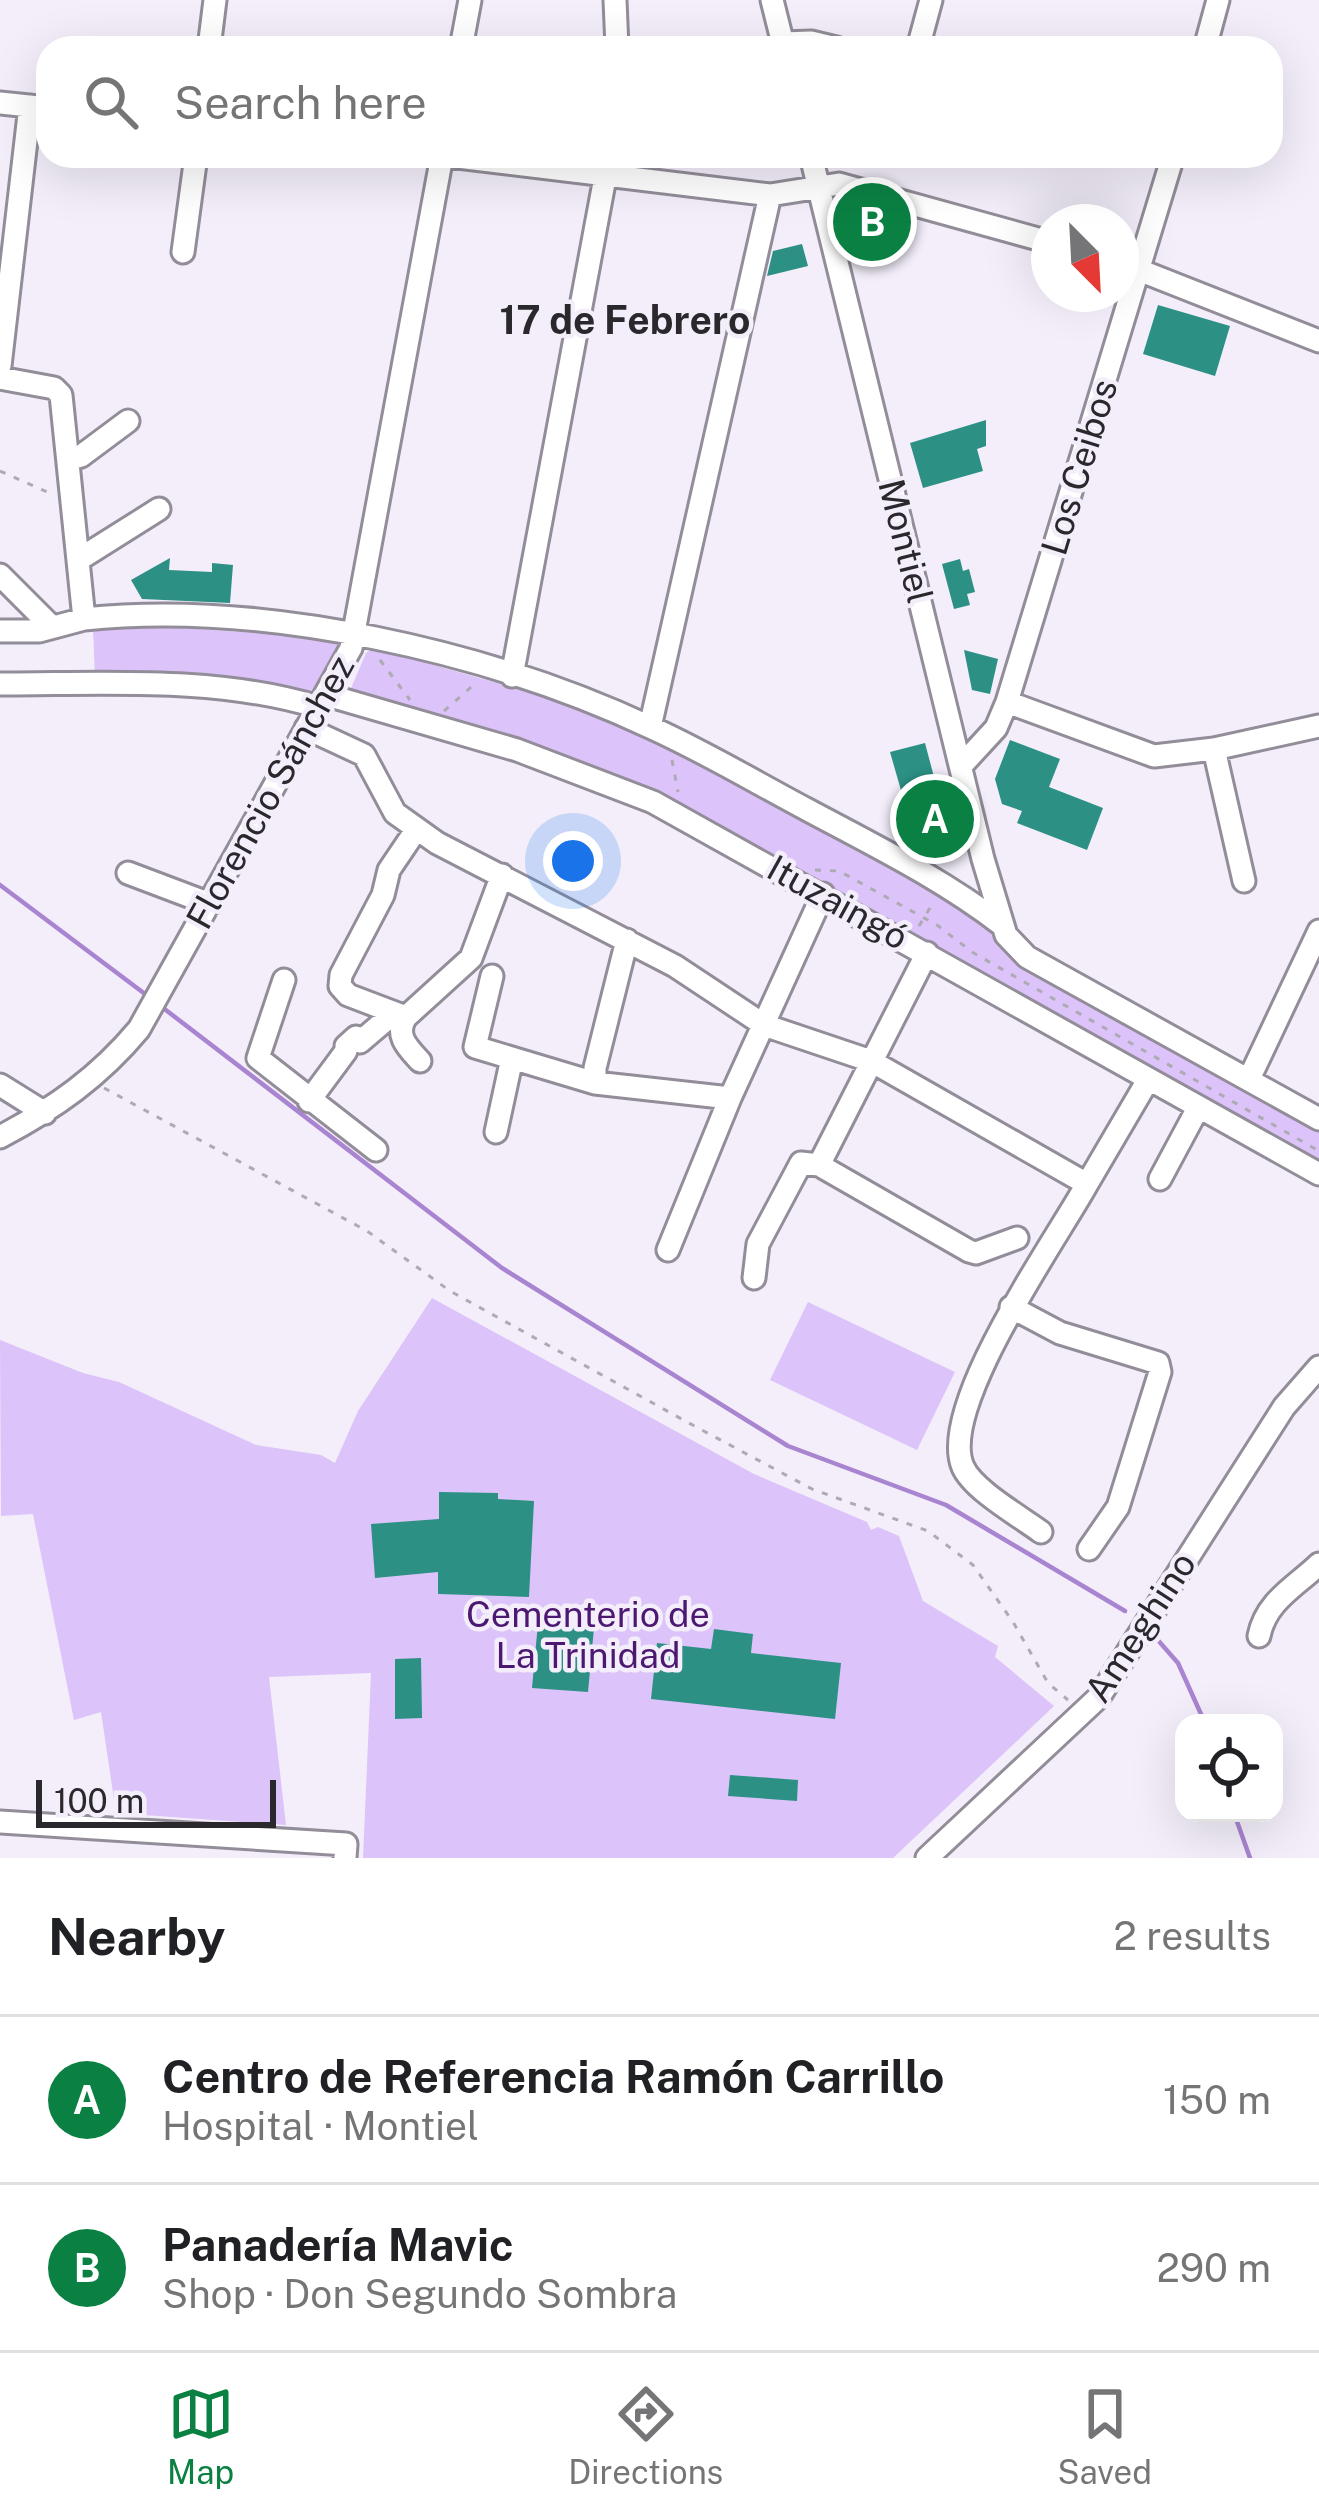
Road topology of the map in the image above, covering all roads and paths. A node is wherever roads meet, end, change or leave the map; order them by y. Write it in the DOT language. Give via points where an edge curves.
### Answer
graph roads {
  1 [pos="215,0"];
  2 [pos="470,0"];
  3 [pos="615,0"];
  4 [pos="772,0"];
  5 [pos="931,0"];
  6 [pos="1219,0"];
  7 [pos="210,36"];
  8 [pos="463,36"];
  9 [pos="616,36"];
  10 [pos="781,36"];
  11 [pos="921,36"];
  12 [pos="1208,36"];
  13 [pos="0,103"];
  14 [pos="36,107"];
  15 [pos="36,127"];
  16 [pos="194,168"];
  17 [pos="443,168"];
  18 [pos="607,168"];
  19 [pos="618,168"];
  20 [pos="814,168"];
  21 [pos="1168,168"];
  22 [pos="818,186"];
  23 [pos="770,195"];
  24 [pos="1031,237"];
  25 [pos="1139,245"];
  26 [pos="183,252"];
  27 [pos="1139,269"];
  28 [pos="1118,312"];
  29 [pos="1319,341"];
  30 [pos="0,366"];
  31 [pos="0,378"];
  32 [pos="128,421"];
  33 [pos="68,460"];
  34 [pos="0,472"];
  35 [pos="72,503"];
  36 [pos="159,508"];
  37 [pos="78,560"];
  38 [pos="0,574"];
  39 [pos="84,619"];
  40 [pos="52,627"];
  41 [pos="0,631"];
  42 [pos="355,632"];
  43 [pos="512,676"];
  44 [pos="476,682"];
  45 [pos="0,684"];
  46 [pos="323,701"];
  47 [pos="1006,701"];
  48 [pos="442,712"];
  49 [pos="1319,725"];
  50 [pos="650,727"];
  51 [pos="305,728"];
  52 [pos="1214,749"];
  53 [pos="672,756"];
  54 [pos="961,766"];
  55 [pos="679,799"];
  56 [pos="416,830"];
  57 [pos="983,860"];
  58 [pos="128,873"];
  59 [pos="502,875"];
  60 [pos="1244,881"];
  61 [pos="948,885"];
  62 [pos="823,894"];
  63 [pos="210,904"];
  64 [pos="1002,925"];
  65 [pos="1319,931"];
  66 [pos="627,940"];
  67 [pos="919,947"];
  68 [pos="491,976"];
  69 [pos="284,980"];
  70 [pos="1307,984"];
  71 [pos="400,1015"];
  72 [pos="764,1024"];
  73 [pos="512,1058"];
  74 [pos="420,1061"];
  75 [pos="871,1061"];
  76 [pos="93,1078"];
  77 [pos="1148,1079"];
  78 [pos="1249,1079"];
  79 [pos="595,1083"];
  80 [pos="0,1085"];
  81 [pos="730,1097"];
  82 [pos="310,1101"];
  83 [pos="1198,1108"];
  84 [pos="45,1113"];
  85 [pos="1319,1119"];
  86 [pos="496,1132"];
  87 [pos="0,1137"];
  88 [pos="376,1150"];
  89 [pos="820,1165"];
  90 [pos="1319,1174"];
  91 [pos="1160,1178"];
  92 [pos="1087,1184"];
  93 [pos="1017,1238"];
  94 [pos="668,1250"];
  95 [pos="754,1278"];
  96 [pos="1011,1307"];
  97 [pos="1319,1367"];
  98 [pos="1042,1532"];
  99 [pos="1088,1550"];
  100 [pos="1319,1564"];
  101 [pos="1259,1636"];
  102 [pos="1091,1705"];
  103 [pos="0,1822"];
  104 [pos="258,1848"];
  105 [pos="345,1851"];
  106 [pos="927,1858"];
  1 -- 7 [label="street"];
  2 -- 8 [label="street"];
  3 -- 9 [label="street"];
  4 -- 10 [label="street"];
  5 -- 11 [label="street"];
  6 -- 12 [label="street"];
  13 -- 14 [label="street"];
  15 -- 30 [label="street"];
  16 -- 26 [label="street"];
  17 -- 42 [label="street, Florencio Sánchez"];
  18 -- 43 [label="street"];
  19 -- 23 [label="street"];
  20 -- 22 [label="street, Montiel"];
  21 -- 25 [label="street, Los Ceibos"];
  22 -- 23 [label="street"];
  22 -- 24 [label="street" via="852,187"];
  22 -- 54 [label="street, Montiel"];
  23 -- 50 [label="street"];
  27 -- 29 [label="street"];
  28 -- 47 [label="street, Los Ceibos"];
  31 -- 33 [label="street" via="58,390"];
  32 -- 33 [label="street"];
  33 -- 35 [label="street"];
  34 -- 35 [label="path"];
  35 -- 37 [label="street"];
  36 -- 37 [label="street"];
  37 -- 39 [label="street"];
  38 -- 40 [label="street"];
  39 -- 40 [label="street, Ituzaingó"];
  39 -- 42 [label="street, Ituzaingó" via="153,616"];
  40 -- 41 [label="street, Ituzaingó"];
  42 -- 43 [label="street, Ituzaingó"];
  42 -- 46 [label="street, Florencio Sánchez"];
  43 -- 50 [label="street, Ituzaingó"];
  44 -- 48 [label="path"];
  45 -- 46 [label="street, Ituzaingó" via="191,685"];
  46 -- 51 [label="street, Florencio Sánchez"];
  46 -- 62 [label="street, Ituzaingó" via="517,750 611,784"];
  47 -- 52 [label="street" via="1154,756"];
  47 -- 54 [label="street, Los Ceibos" via="996,728"];
  49 -- 52 [label="street"];
  50 -- 61 [label="street, Ituzaingó"];
  51 -- 56 [label="street" via="364,755 389,805"];
  51 -- 63 [label="street, Florencio Sánchez"];
  52 -- 60 [label="street"];
  53 -- 55 [label="path"];
  54 -- 57 [label="street, Montiel"];
  56 -- 59 [label="street"];
  56 -- 71 [label="street" via="389,870 340,981 348,995"];
  57 -- 61 [label="street" via="973,880"];
  57 -- 64 [label="street, Montiel"];
  58 -- 63 [label="street"];
  59 -- 66 [label="street"];
  59 -- 71 [label="street" via="468,963"];
  61 -- 64 [label="street, Ituzaingó"];
  61 -- 67 [label="path"];
  62 -- 67 [label="street, Ituzaingó"];
  62 -- 72 [label="street"];
  63 -- 76 [label="street, Florencio Sánchez" via="139,1029"];
  64 -- 78 [label="street, Ituzaingó" via="1027,957"];
  65 -- 70 [label="street"];
  66 -- 72 [label="street"];
  66 -- 79 [label="street"];
  67 -- 75 [label="street"];
  67 -- 77 [label="street, Ituzaingó"];
  68 -- 73 [label="street" via="475,1047"];
  69 -- 82 [label="street" via="258,1058"];
  70 -- 78 [label="street"];
  71 -- 74 [label="street" via="403,1040"];
  71 -- 82 [label="street" via="346,1046"];
  72 -- 75 [label="street"];
  72 -- 81 [label="street"];
  73 -- 79 [label="street"];
  73 -- 86 [label="street"];
  75 -- 89 [label="street"];
  75 -- 92 [label="street"];
  76 -- 84 [label="street, Florencio Sánchez"];
  76 -- 102 [label="path" via="687,1422 812,1489 928,1531 973,1565 1048,1682"];
  77 -- 83 [label="street, Ituzaingó"];
  77 -- 92 [label="street"];
  78 -- 85 [label="street, Ituzaingó"];
  79 -- 81 [label="street"];
  80 -- 84 [label="street"];
  81 -- 94 [label="street"];
  82 -- 88 [label="street"];
  83 -- 90 [label="street, Ituzaingó"];
  83 -- 91 [label="street"];
  84 -- 87 [label="street, Florencio Sánchez"];
  89 -- 93 [label="street" via="976,1253"];
  89 -- 95 [label="street" via="801,1163 758,1244"];
  92 -- 96 [label="street"];
  96 -- 98 [label="street" via="957,1435 973,1481"];
  96 -- 99 [label="street" via="1060,1333 1158,1363 1118,1507"];
  97 -- 102 [label="street, Ameghino" via="1284,1407"];
  100 -- 101 [label="street" via="1276,1600"];
  102 -- 106 [label="street, Ameghino"];
  103 -- 104 [label="street"];
  104 -- 105 [label="street"];
}
